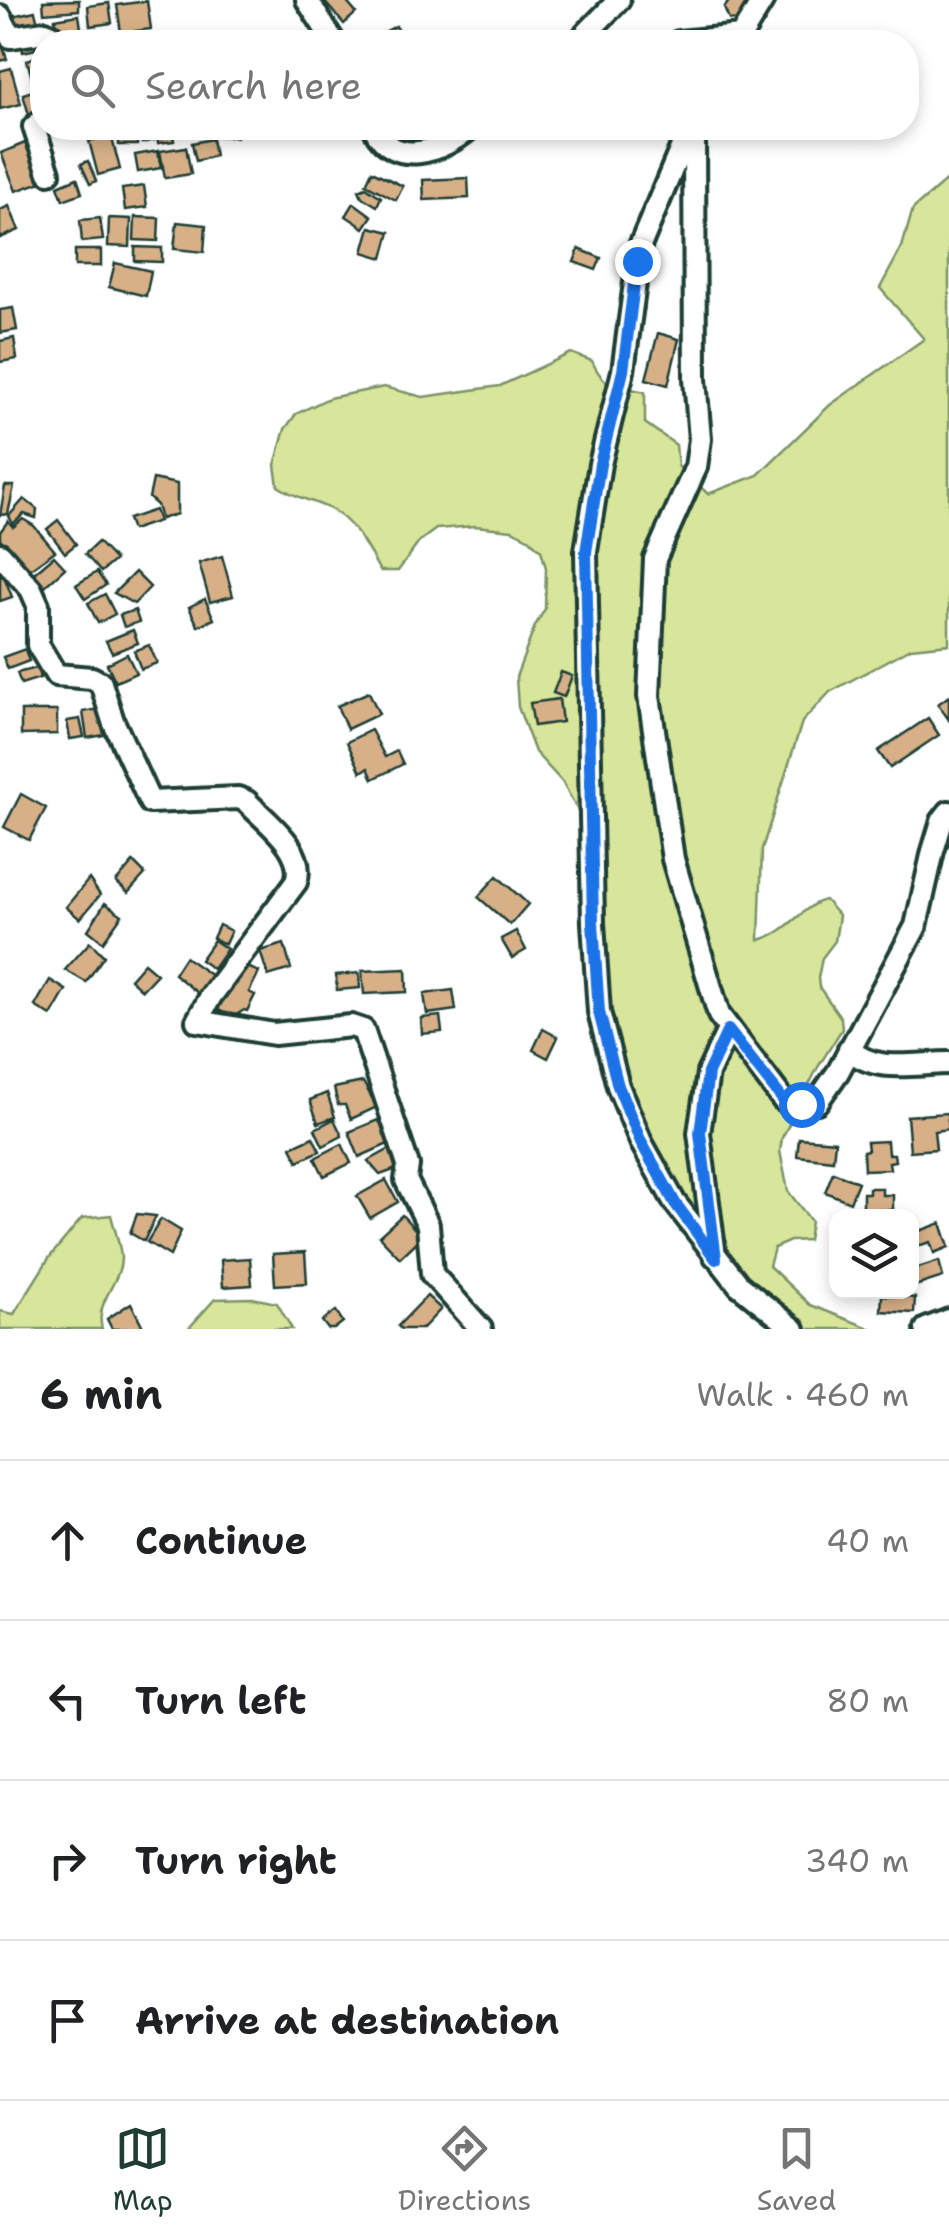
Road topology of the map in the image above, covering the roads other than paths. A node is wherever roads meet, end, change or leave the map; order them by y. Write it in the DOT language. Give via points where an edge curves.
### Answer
graph roads {
  1 [pos="307,0"];
  2 [pos="620,0"];
  3 [pos="763,0"];
  4 [pos="0,16"];
  5 [pos="326,30"];
  6 [pos="590,30"];
  7 [pos="745,30"];
  8 [pos="30,35"];
  9 [pos="37,140"];
  10 [pos="385,140"];
  11 [pos="455,140"];
  12 [pos="687,140"];
  13 [pos="692,140"];
  14 [pos="49,173"];
  15 [pos="0,554"];
  16 [pos="949,812"];
  17 [pos="728,1030"];
  18 [pos="849,1049"];
  19 [pos="949,1063"];
  20 [pos="716,1259"];
  21 [pos="949,1320"];
  22 [pos="481,1329"];
  23 [pos="794,1329"];
  24 [pos="926,1329"];
  1 -- 5 [label="street"];
  2 -- 6 [label="street"];
  3 -- 7 [label="street"];
  4 -- 8 [label="street" via="11,38"];
  9 -- 14 [label="street"];
  10 -- 11 [label="street" via="424,152"];
  12 -- 20 [label="street" via="640,246 623,371 590,516 591,856 599,1012 618,1086 675,1203"];
  13 -- 17 [label="street" via="700,439 696,467 655,558 650,696 673,859"];
  15 -- 22 [label="street" via="38,605 38,645 56,675 92,678 106,692 150,802 238,798 294,852 296,882 196,1021 274,1034 363,1030 408,1165 406,1180 428,1225 432,1274"];
  16 -- 18 [label="street" via="932,852 916,926"];
  17 -- 18 [label="street" via="784,1101 801,1104 816,1102"];
  17 -- 20 [label="street" via="708,1073 700,1133"];
  18 -- 19 [label="street" via="883,1065"];
  20 -- 23 [label="street"];
  21 -- 24 [label="street"];
}
